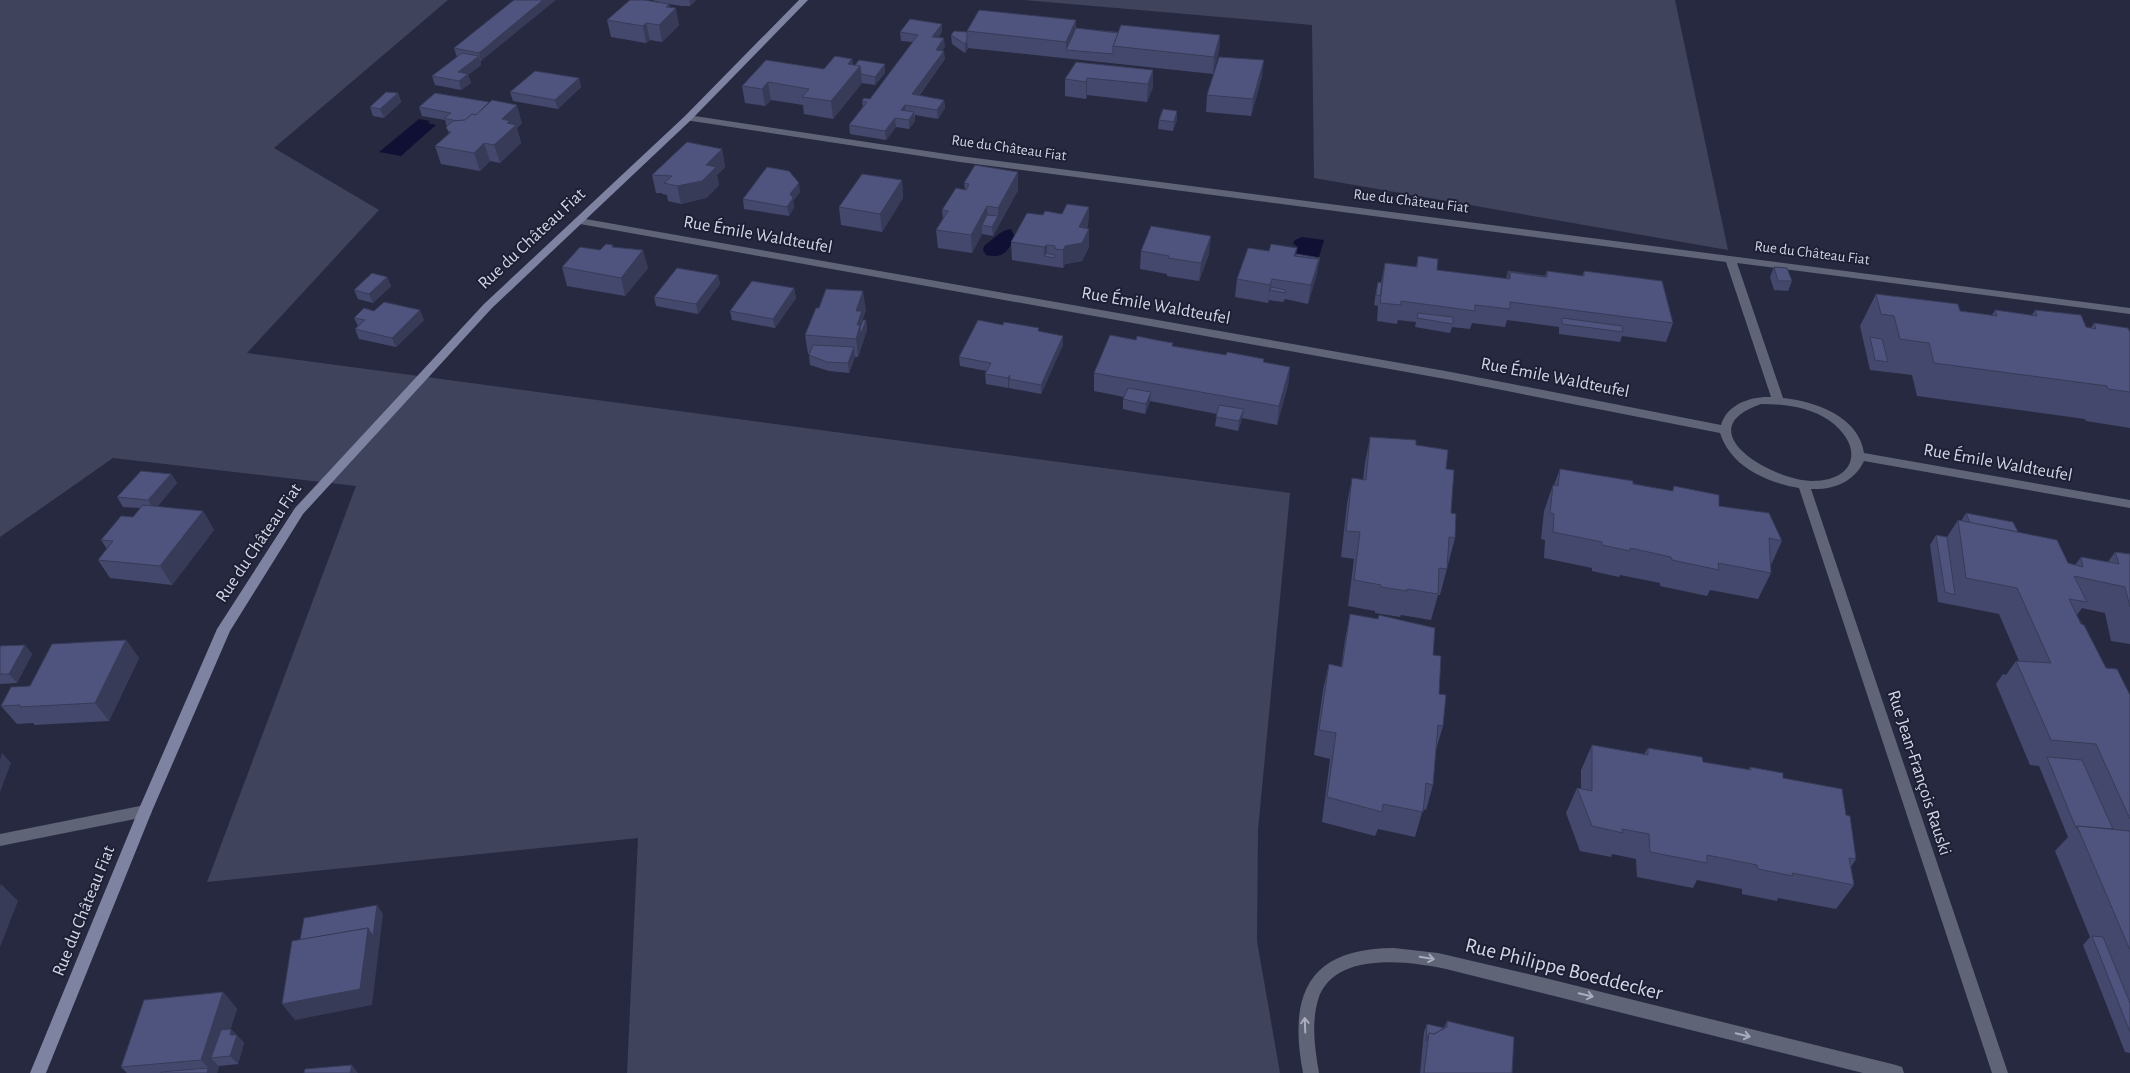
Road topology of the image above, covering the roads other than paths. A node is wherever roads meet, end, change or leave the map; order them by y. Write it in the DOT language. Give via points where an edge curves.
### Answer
graph roads {
  1 [pos="804,0"];
  2 [pos="688,118"];
  3 [pos="580,221"];
  4 [pos="1730,258"];
  5 [pos="2130,311"];
  6 [pos="1778,400"];
  7 [pos="1726,430"];
  8 [pos="1860,456"];
  9 [pos="1804,485"];
  10 [pos="2130,504"];
  11 [pos="145,810"];
  12 [pos="0,840"];
  13 [pos="38,1073"];
  14 [pos="1311,1073"];
  15 [pos="1896,1073"];
  16 [pos="2000,1073"];
  1 -- 2 [label="street, Rue du Château Fiat"];
  2 -- 3 [label="street, Rue du Château Fiat"];
  2 -- 4 [label="street, Rue du Château Fiat" via="960,159"];
  3 -- 7 [label="street, Rue Émile Waldteufel" via="1451,376"];
  3 -- 11 [label="street, Rue du Château Fiat" via="488,306 299,511 224,629"];
  4 -- 5 [label="street, Rue du Château Fiat"];
  4 -- 6 [label="street"];
  6 -- 7 [label="street" via="1760,400 1734,410 1727,419"];
  6 -- 8 [label="street" via="1804,405 1834,419 1848,431"];
  7 -- 9 [label="street" via="1730,444 1759,470 1781,480"];
  8 -- 9 [label="street" via="1856,469 1844,479"];
  8 -- 10 [label="street, Rue Émile Waldteufel"];
  9 -- 16 [label="street, Rue Jean-François Rauski"];
  11 -- 12 [label="street"];
  11 -- 13 [label="street, Rue du Château Fiat"];
  14 -- 15 [label="street, Rue Philippe Boeddecker, one-way" via="1305,1018 1310,996 1325,975 1342,964 1374,955 1438,960"];
}
